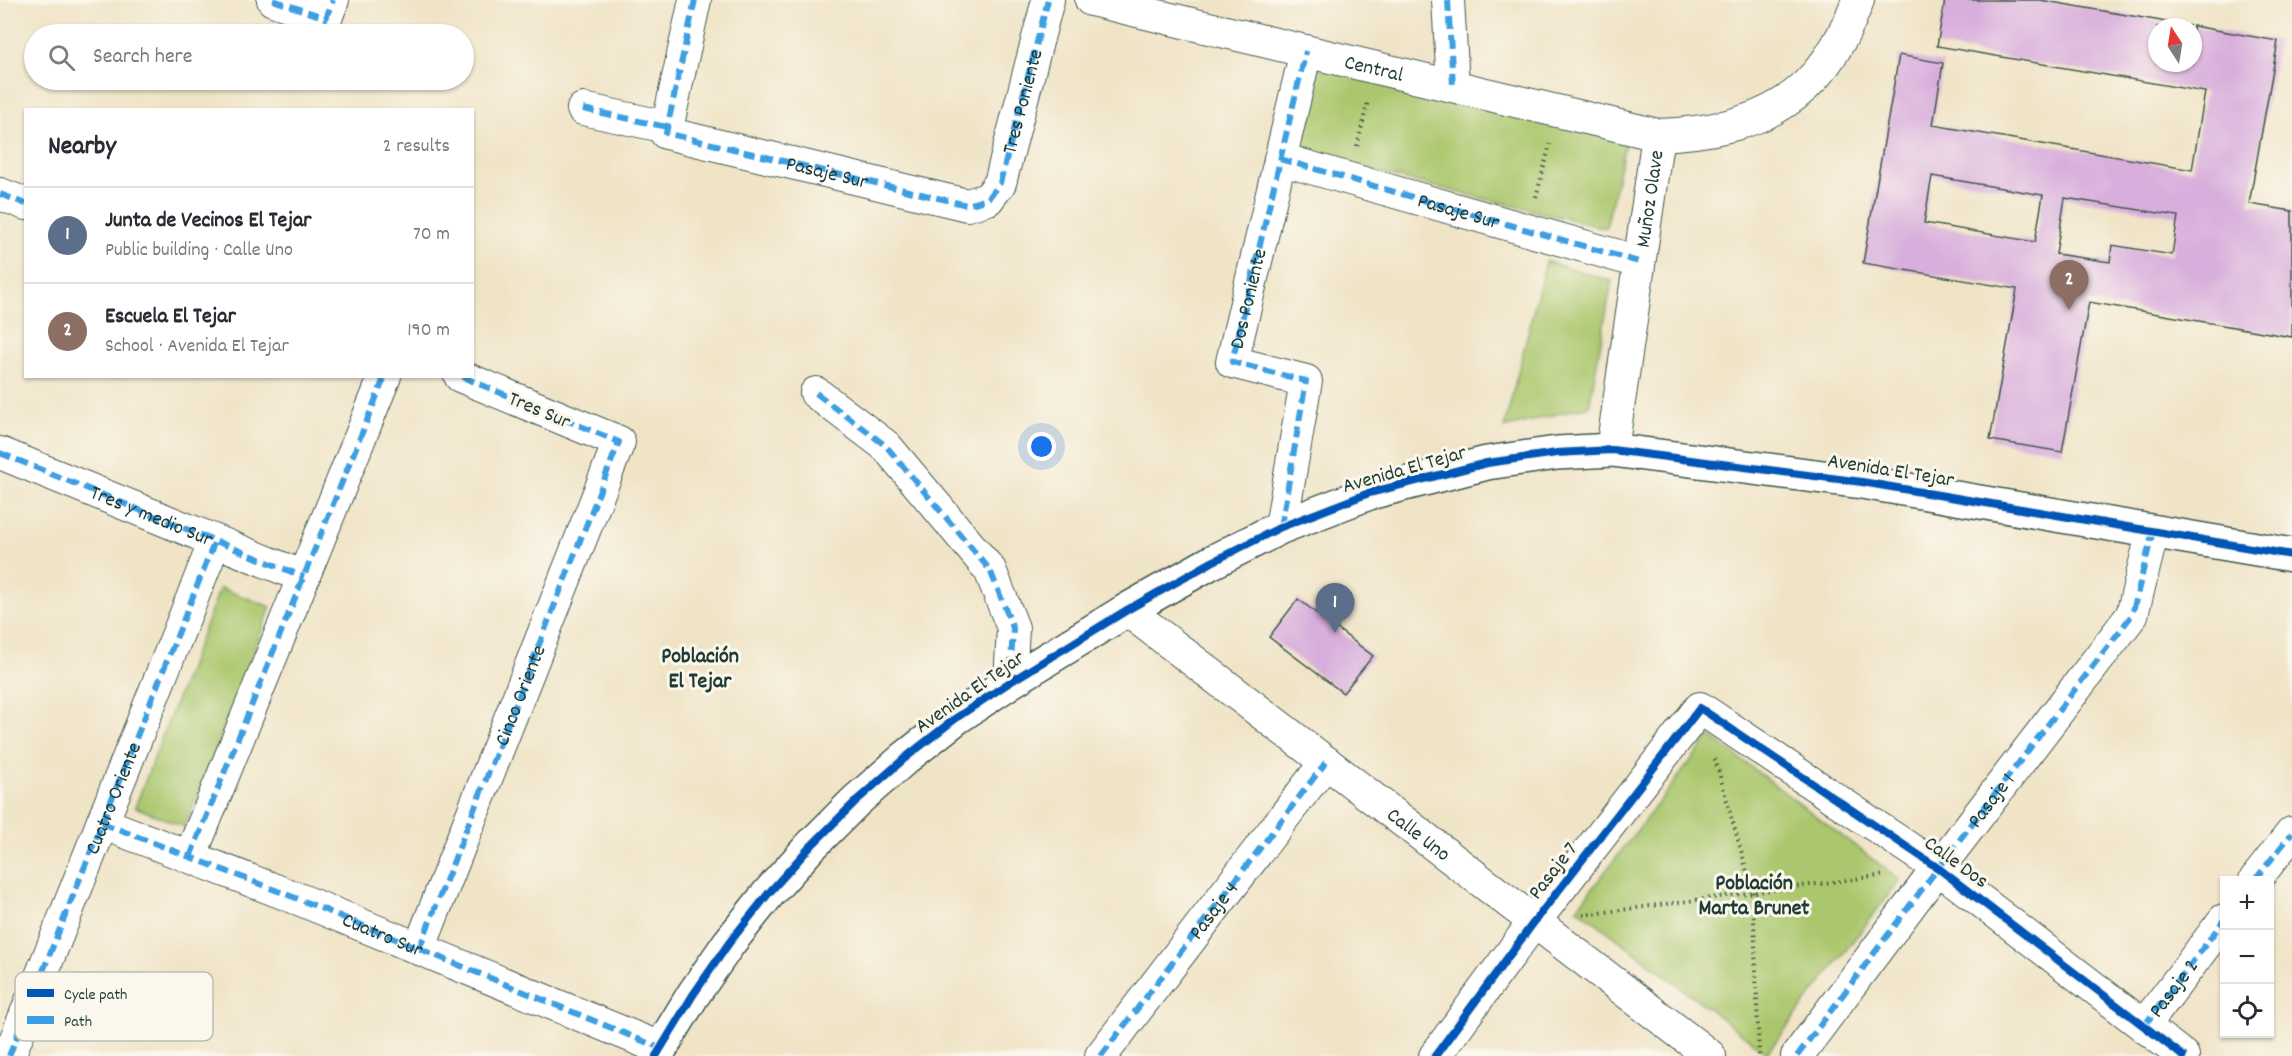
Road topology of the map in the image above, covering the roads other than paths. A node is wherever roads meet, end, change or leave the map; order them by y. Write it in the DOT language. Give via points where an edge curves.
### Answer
graph roads {
  1 [pos="273,0"];
  2 [pos="695,0"];
  3 [pos="1048,0"];
  4 [pos="1091,0"];
  5 [pos="1448,0"];
  6 [pos="1858,0"];
  7 [pos="329,9"];
  8 [pos="1306,51"];
  9 [pos="1453,86"];
  10 [pos="583,109"];
  11 [pos="666,130"];
  12 [pos="1658,135"];
  13 [pos="1280,159"];
  14 [pos="0,194"];
  15 [pos="988,198"];
  16 [pos="24,203"];
  17 [pos="1639,262"];
  18 [pos="384,378"];
  19 [pos="465,378"];
  20 [pos="816,393"];
  21 [pos="620,442"];
  22 [pos="1612,450"];
  23 [pos="0,453"];
  24 [pos="1281,527"];
  25 [pos="2153,531"];
  26 [pos="215,541"];
  27 [pos="2292,555"];
  28 [pos="304,577"];
  29 [pos="1127,610"];
  30 [pos="1010,681"];
  31 [pos="1700,708"];
  32 [pos="1326,762"];
  33 [pos="102,823"];
  34 [pos="2292,833"];
  35 [pos="190,857"];
  36 [pos="1938,867"];
  37 [pos="2258,876"];
  38 [pos="1534,922"];
  39 [pos="2220,926"];
  40 [pos="419,948"];
  41 [pos="43,972"];
  42 [pos="2144,1026"];
  43 [pos="15,1041"];
  44 [pos="658,1052"];
  45 [pos="9,1056"];
  46 [pos="1101,1056"];
  47 [pos="1435,1056"];
  48 [pos="1710,1056"];
  49 [pos="1797,1056"];
  50 [pos="2183,1056"];
  1 -- 7 [label="street"];
  2 -- 11 [label="street"];
  3 -- 15 [label="street, Tres Poniente" via="1000,183"];
  4 -- 8 [label="street, Central"];
  5 -- 9 [label="street"];
  6 -- 12 [label="street, Muñoz Olave" via="1829,61 1804,89 1786,102 1765,114 1713,130"];
  8 -- 9 [label="street, Central"];
  8 -- 13 [label="street, Dos Poniente"];
  9 -- 12 [label="street, Central"];
  10 -- 11 [label="street, Pasaje Sur"];
  11 -- 15 [label="street, Pasaje Sur" via="967,205"];
  12 -- 17 [label="street, Muñoz Olave"];
  13 -- 17 [label="street, Pasaje Sur"];
  13 -- 24 [label="street, Dos Poniente" via="1232,362 1306,381"];
  14 -- 16 [label="street"];
  17 -- 22 [label="street, Muñoz Olave"];
  18 -- 28 [label="street"];
  19 -- 21 [label="street, Tres Sur"];
  20 -- 30 [label="street" via="886,446 990,570 1013,628"];
  21 -- 40 [label="street, Cinco Oriente"];
  22 -- 24 [label="street, Avenida El Tejar" via="1557,453 1487,464 1369,493"];
  22 -- 25 [label="street, Avenida El Tejar" via="1863,482"];
  23 -- 26 [label="street, Tres y medio Sur"];
  24 -- 29 [label="street, Avenida El Tejar"];
  25 -- 27 [label="street, Avenida El Tejar"];
  25 -- 36 [label="street, Pasaje 1" via="2132,615"];
  26 -- 28 [label="street, Tres y medio Sur"];
  26 -- 33 [label="street, Cuatro Oriente"];
  28 -- 35 [label="street"];
  29 -- 30 [label="street, Avenida El Tejar"];
  29 -- 32 [label="street, Calle Uno"];
  30 -- 44 [label="street, Avenida El Tejar" via="905,758 810,847 729,943"];
  31 -- 36 [label="street, Calle Dos"];
  31 -- 38 [label="street, Pasaje 7"];
  32 -- 38 [label="street, Calle Uno"];
  32 -- 46 [label="street, Pasaje 4"];
  33 -- 35 [label="street, Cuatro Sur"];
  33 -- 41 [label="street, Cuatro Oriente"];
  34 -- 37 [label="street"];
  35 -- 40 [label="street, Cuatro Sur"];
  36 -- 42 [label="street, Calle Dos"];
  36 -- 49 [label="street, Pasaje 1"];
  38 -- 47 [label="street, Pasaje 7"];
  38 -- 48 [label="street, Calle Uno"];
  39 -- 42 [label="street, Pasaje 2"];
  40 -- 44 [label="street, Cuatro Sur"];
  42 -- 50 [label="street, Calle Dos"];
  43 -- 45 [label="street, Cuatro Oriente"];
}
